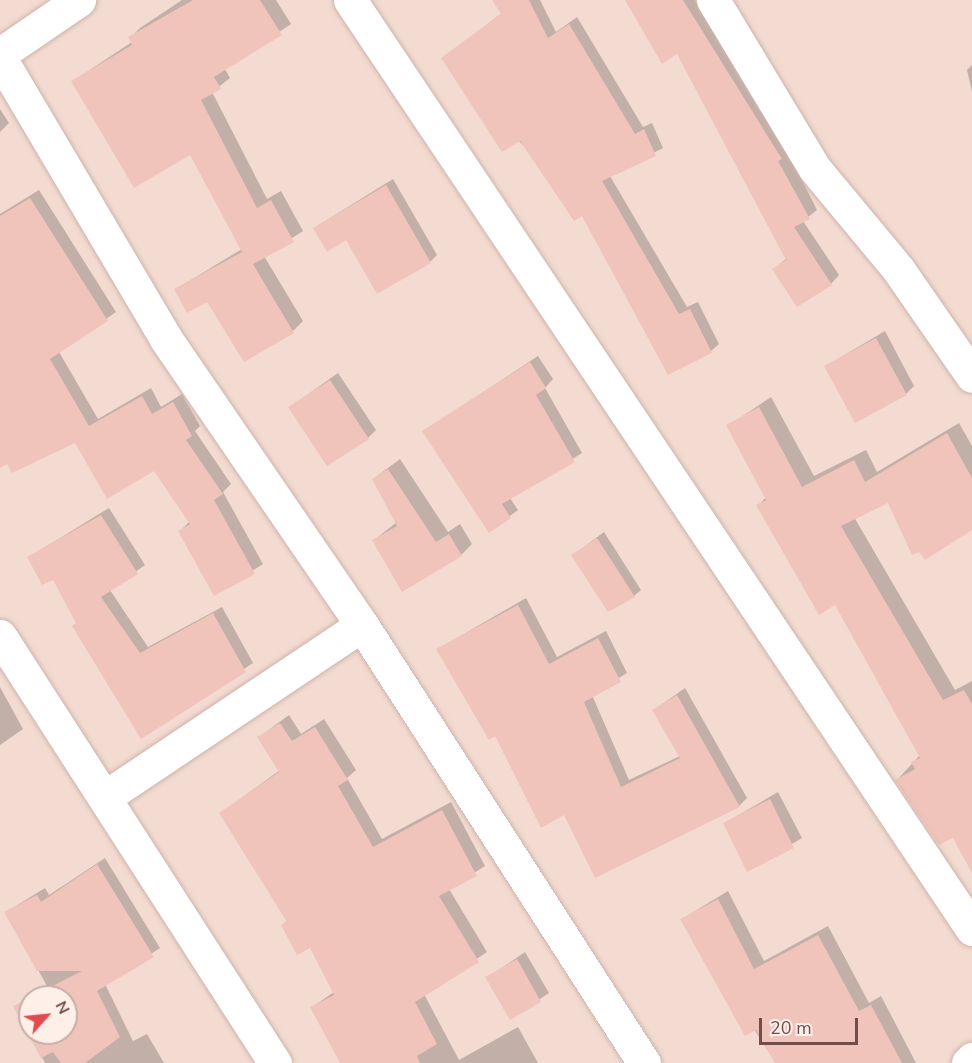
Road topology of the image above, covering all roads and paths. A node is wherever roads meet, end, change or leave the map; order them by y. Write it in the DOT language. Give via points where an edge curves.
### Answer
graph roads {
  1 [pos="79,0"];
  2 [pos="350,0"];
  3 [pos="713,0"];
  4 [pos="0,56"];
  5 [pos="972,376"];
  6 [pos="362,625"];
  7 [pos="0,636"];
  8 [pos="105,797"];
  9 [pos="972,929"];
  10 [pos="972,1059"];
  11 [pos="275,1063"];
  12 [pos="644,1063"];
  13 [pos="968,1063"];
  1 -- 4 [label="street"];
  2 -- 9 [label="street"];
  3 -- 5 [label="street" via="815,169 898,269"];
  4 -- 6 [label="street" via="166,339"];
  6 -- 8 [label="street"];
  6 -- 12 [label="street"];
  7 -- 8 [label="street"];
  8 -- 11 [label="street"];
  10 -- 13 [label="street"];
}
